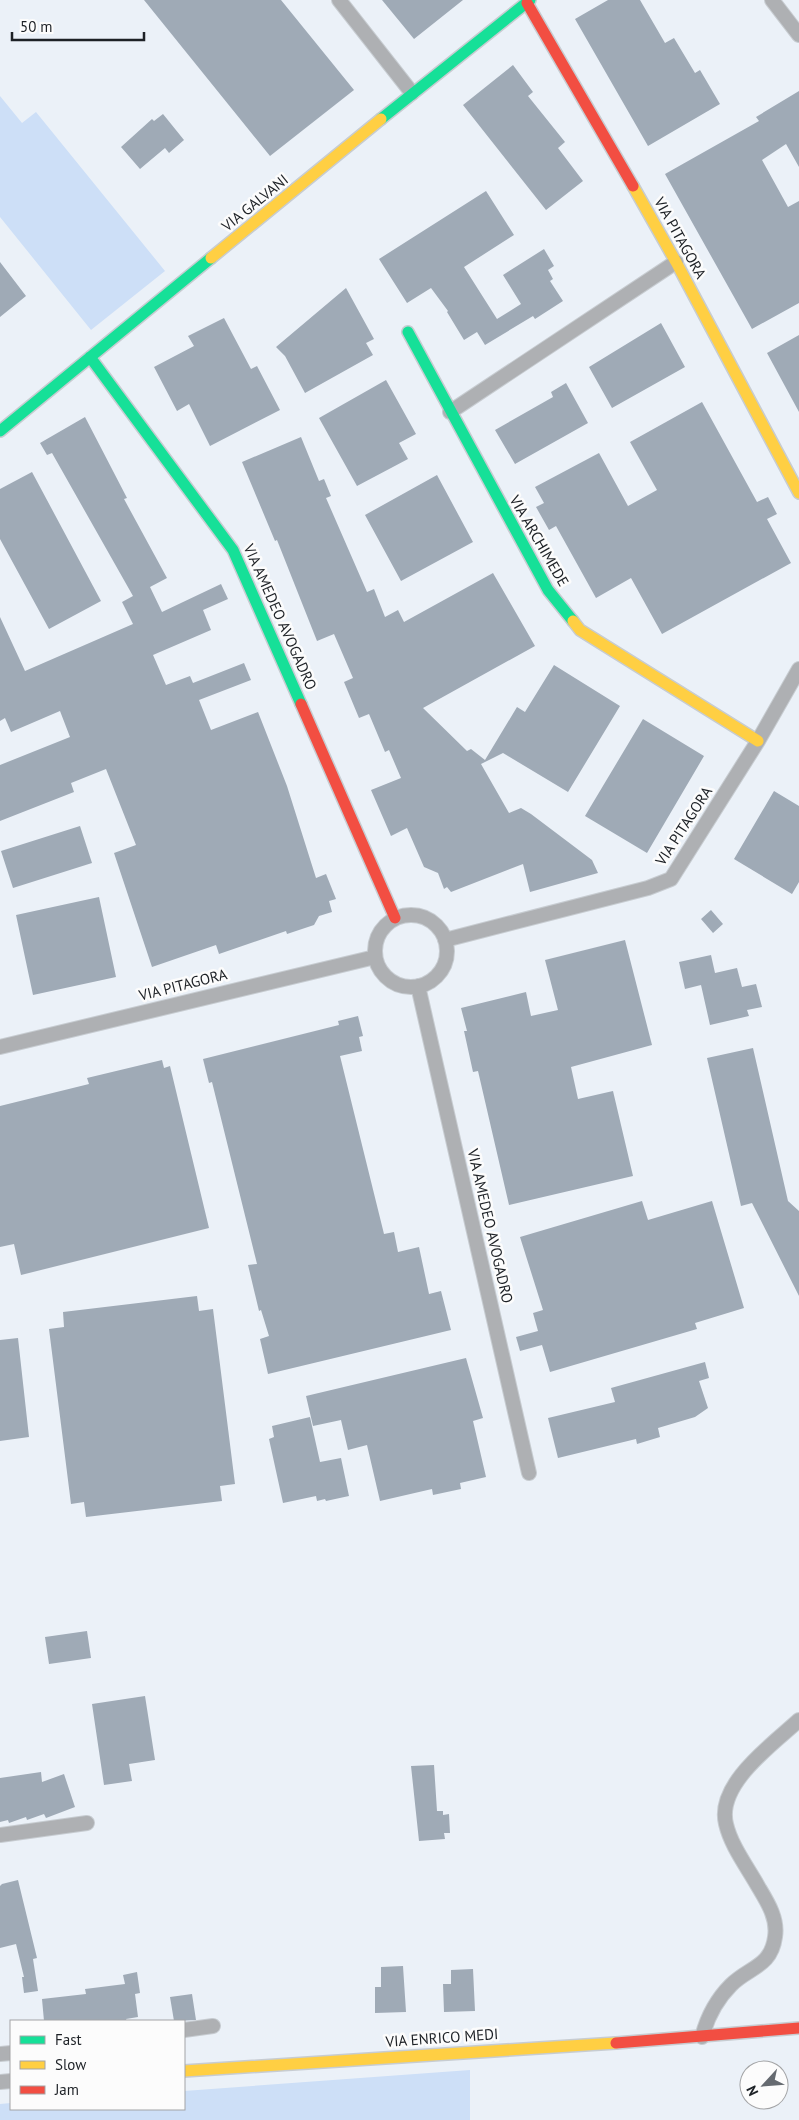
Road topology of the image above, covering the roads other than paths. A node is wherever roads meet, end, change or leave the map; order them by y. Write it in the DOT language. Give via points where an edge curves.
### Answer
graph roads {
  1 [pos="339,0"];
  2 [pos="772,0"];
  3 [pos="529,1"];
  4 [pos="799,34"];
  5 [pos="412,93"];
  6 [pos="676,262"];
  7 [pos="408,332"];
  8 [pos="90,357"];
  9 [pos="450,412"];
  10 [pos="0,431"];
  11 [pos="799,493"];
  12 [pos="799,669"];
  13 [pos="758,741"];
  14 [pos="394,918"];
  15 [pos="446,940"];
  16 [pos="375,957"];
  17 [pos="418,986"];
  18 [pos="0,1047"];
  19 [pos="529,1473"];
  20 [pos="799,1720"];
  21 [pos="87,1823"];
  22 [pos="0,1835"];
  23 [pos="213,2026"];
  24 [pos="799,2028"];
  25 [pos="185,2030"];
  26 [pos="702,2037"];
  27 [pos="185,2071"];
  1 -- 5 [label="street"];
  2 -- 4 [label="street"];
  3 -- 5 [label="street, VIA GALVANI"];
  3 -- 6 [label="street, VIA PITAGORA"];
  5 -- 8 [label="street, VIA GALVANI"];
  6 -- 9 [label="street"];
  6 -- 11 [label="street, VIA PITAGORA"];
  7 -- 9 [label="street, VIA ARCHIMEDE"];
  8 -- 10 [label="street, VIA GALVANI"];
  8 -- 14 [label="street, VIA AMEDEO AVOGADRO" via="233,550"];
  9 -- 13 [label="street, VIA ARCHIMEDE" via="548,590 580,630"];
  12 -- 13 [label="street, VIA PITAGORA"];
  13 -- 15 [label="street, VIA PITAGORA" via="671,879 648,888"];
  14 -- 15 [label="street" via="406,914 431,920"];
  14 -- 16 [label="street" via="378,934"];
  15 -- 17 [label="street" via="445,964 439,974"];
  16 -- 17 [label="street" via="379,968 395,984"];
  16 -- 18 [label="street, VIA PITAGORA"];
  17 -- 19 [label="street, VIA AMEDEO AVOGADRO"];
  20 -- 26 [label="street" via="730,1788 725,1823 767,1901 775,1921 775,1937 770,1956 732,1984 717,2002"];
  21 -- 22 [label="street"];
  23 -- 25 [label="street"];
  24 -- 26 [label="street, VIA ENRICO MEDI"];
  26 -- 27 [label="street, VIA ENRICO MEDI"];
}
